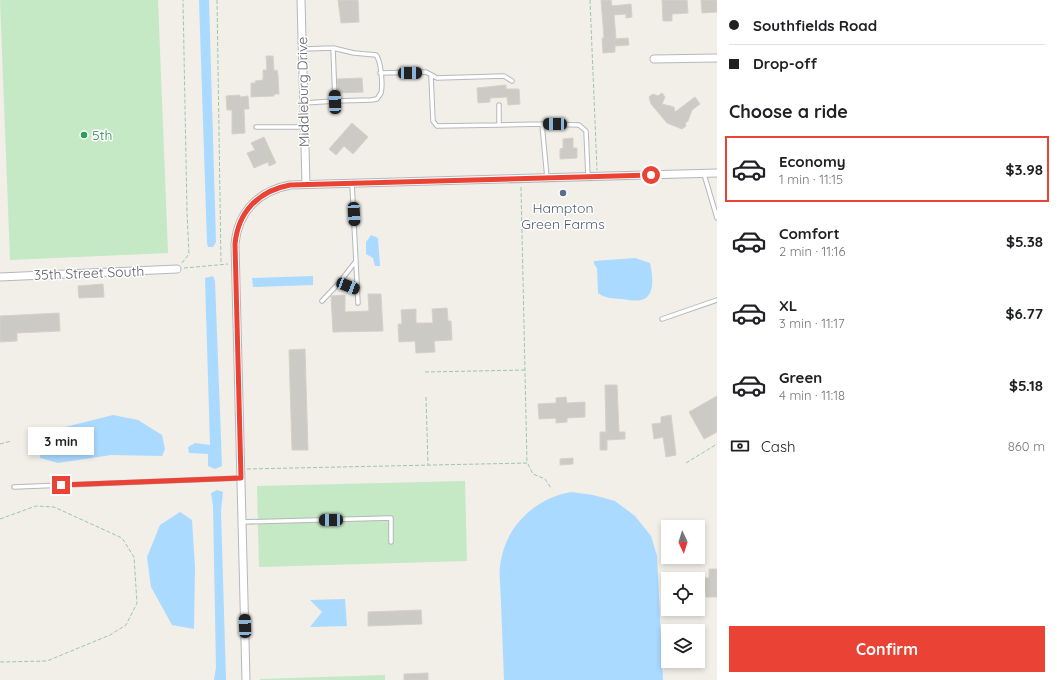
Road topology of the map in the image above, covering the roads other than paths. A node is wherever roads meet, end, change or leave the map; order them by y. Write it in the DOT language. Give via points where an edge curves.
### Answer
graph roads {
  1 [pos="301,0"];
  2 [pos="333,48"];
  3 [pos="302,49"];
  4 [pos="717,58"];
  5 [pos="654,59"];
  6 [pos="380,73"];
  7 [pos="431,76"];
  8 [pos="512,81"];
  9 [pos="335,102"];
  10 [pos="304,103"];
  11 [pos="499,105"];
  12 [pos="542,124"];
  13 [pos="500,125"];
  14 [pos="256,127"];
  15 [pos="304,128"];
  16 [pos="717,173"];
  17 [pos="704,174"];
  18 [pos="588,177"];
  19 [pos="547,178"];
  20 [pos="352,183"];
  21 [pos="306,184"];
  22 [pos="717,218"];
  23 [pos="356,261"];
  24 [pos="177,269"];
  25 [pos="0,277"];
  26 [pos="339,283"];
  27 [pos="357,290"];
  28 [pos="717,300"];
  29 [pos="322,301"];
  30 [pos="358,303"];
  31 [pos="662,319"];
  32 [pos="241,478"];
  33 [pos="14,487"];
  34 [pos="242,522"];
  35 [pos="391,542"];
  36 [pos="246,680"];
  1 -- 3 [label="street, Middleburg Drive"];
  2 -- 3 [label="lane"];
  2 -- 6 [label="lane" via="354,53 376,54 379,58"];
  2 -- 9 [label="lane"];
  3 -- 10 [label="street, Middleburg Drive"];
  4 -- 5 [label="street"];
  6 -- 7 [label="lane" via="426,72"];
  6 -- 9 [label="lane" via="381,92 377,99"];
  7 -- 8 [label="lane" via="504,76"];
  7 -- 13 [label="lane" via="433,121 438,126"];
  9 -- 10 [label="lane"];
  10 -- 15 [label="street, Middleburg Drive"];
  11 -- 13 [label="lane"];
  12 -- 13 [label="lane"];
  12 -- 18 [label="lane" via="579,125 586,131"];
  12 -- 19 [label="lane"];
  14 -- 15 [label="lane"];
  15 -- 21 [label="street, Middleburg Drive"];
  16 -- 17 [label="street"];
  17 -- 18 [label="street"];
  17 -- 22 [label="lane"];
  18 -- 19 [label="street"];
  19 -- 20 [label="street"];
  20 -- 21 [label="street"];
  20 -- 23 [label="lane"];
  21 -- 32 [label="street" via="271,190 258,198 242,216 236,235"];
  23 -- 26 [label="lane"];
  23 -- 27 [label="lane"];
  24 -- 25 [label="street, 35th Street South"];
  26 -- 27 [label="lane"];
  26 -- 29 [label="lane"];
  27 -- 30 [label="lane"];
  28 -- 31 [label="lane"];
  32 -- 33 [label="lane"];
  32 -- 34 [label="street"];
  34 -- 35 [label="lane" via="391,518"];
  34 -- 36 [label="street"];
}
